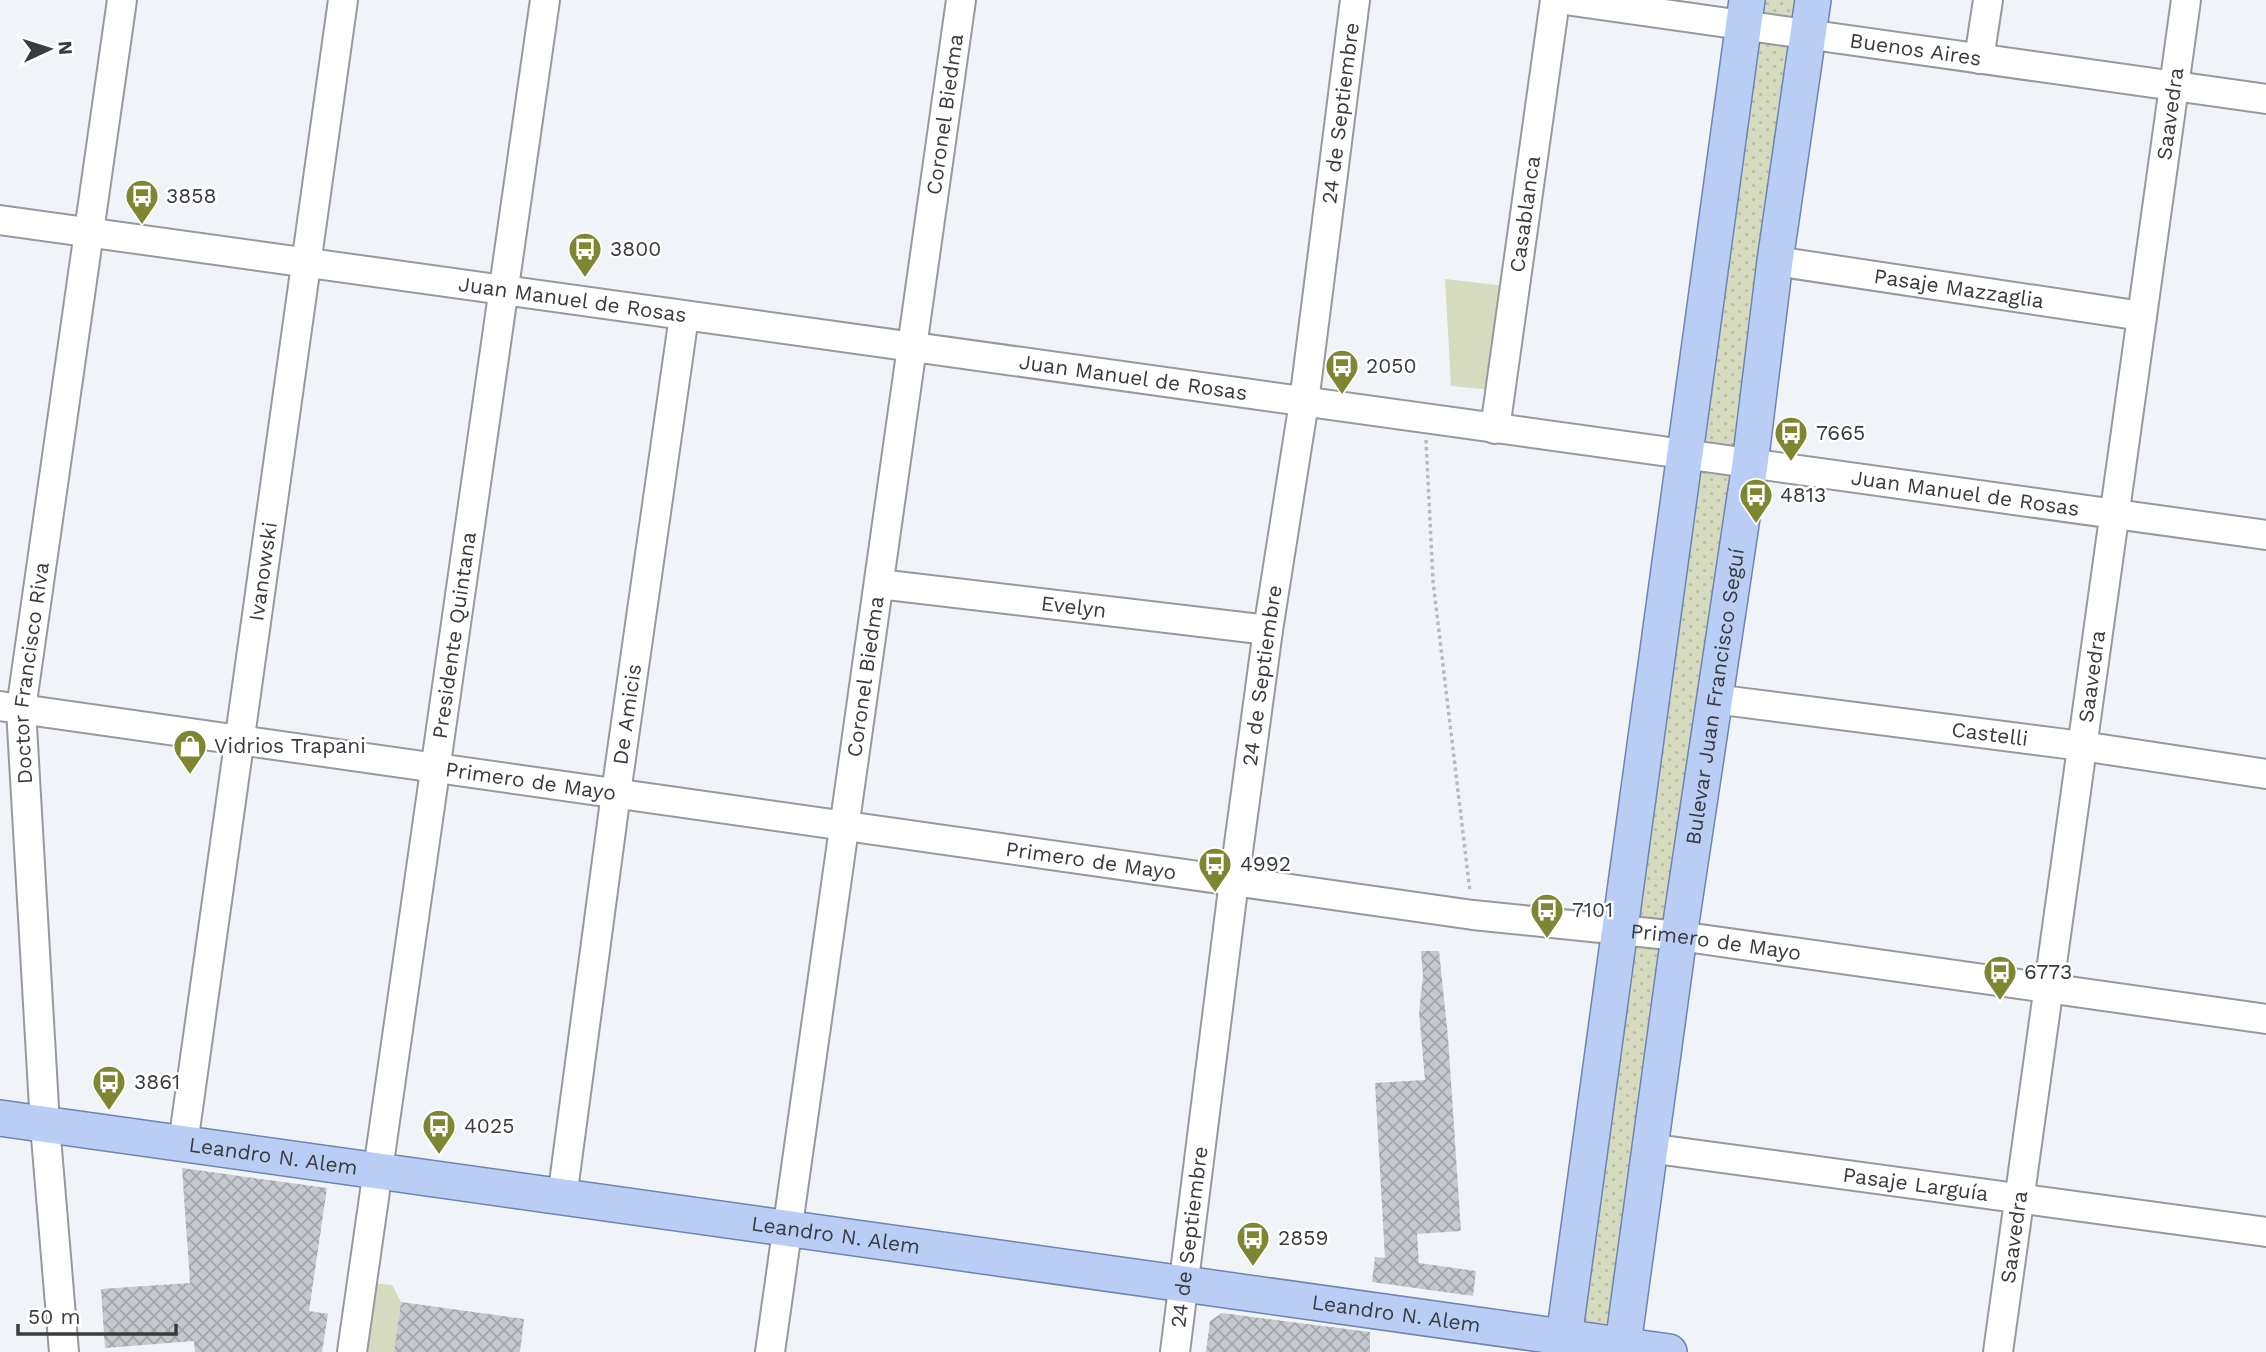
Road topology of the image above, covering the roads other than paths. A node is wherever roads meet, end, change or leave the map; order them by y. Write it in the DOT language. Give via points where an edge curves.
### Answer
graph roads {
  1 [pos="122,0"];
  2 [pos="342,0"];
  3 [pos="545,0"];
  4 [pos="961,0"];
  5 [pos="1355,0"];
  6 [pos="1555,0"];
  7 [pos="1565,0"];
  8 [pos="1813,0"];
  9 [pos="1988,0"];
  10 [pos="2186,0"];
  11 [pos="1745,13"];
  12 [pos="1808,34"];
  13 [pos="1979,58"];
  14 [pos="2174,86"];
  15 [pos="2266,99"];
  16 [pos="0,220"];
  17 [pos="89,232"];
  18 [pos="1775,261"];
  19 [pos="306,263"];
  20 [pos="503,290"];
  21 [pos="684,316"];
  22 [pos="2142,316"];
  23 [pos="912,347"];
  24 [pos="1304,402"];
  25 [pos="1495,429"];
  26 [pos="1685,455"];
  27 [pos="1750,464"];
  28 [pos="2115,514"];
  29 [pos="2266,535"];
  30 [pos="878,584"];
  31 [pos="1268,630"];
  32 [pos="1714,699"];
  33 [pos="10,707"];
  34 [pos="240,740"];
  35 [pos="2082,746"];
  36 [pos="435,768"];
  37 [pos="2266,774"];
  38 [pos="616,793"];
  39 [pos="844,826"];
  40 [pos="1234,881"];
  41 [pos="1620,931"];
  42 [pos="1679,936"];
  43 [pos="2049,988"];
  44 [pos="2266,1019"];
  45 [pos="0,1118"];
  46 [pos="45,1125"];
  47 [pos="183,1144"];
  48 [pos="1648,1148"];
  49 [pos="378,1172"];
  50 [pos="562,1198"];
  51 [pos="2020,1199"];
  52 [pos="788,1229"];
  53 [pos="2266,1232"];
  54 [pos="1184,1285"];
  55 [pos="1563,1345"];
  56 [pos="1623,1348"];
  57 [pos="64,1352"];
  58 [pos="352,1352"];
  59 [pos="770,1352"];
  60 [pos="1175,1352"];
  61 [pos="1669,1352"];
  62 [pos="1998,1352"];
  1 -- 17 [label="street, Doctor Francisco Riva"];
  2 -- 19 [label="street, Ivanowski"];
  3 -- 20 [label="street, Presidente Quintana"];
  4 -- 23 [label="street, Coronel Biedma"];
  5 -- 24 [label="street, 24 de Septiembre"];
  6 -- 25 [label="street, Casablanca"];
  7 -- 11 [label="street, Buenos Aires"];
  8 -- 12 [label="main road, Bulevar Juan Francisco Seguí"];
  9 -- 13 [label="street"];
  10 -- 14 [label="street, Saavedra"];
  11 -- 12 [label="street, Buenos Aires"];
  11 -- 26 [label="main road"];
  12 -- 13 [label="street, Buenos Aires"];
  12 -- 18 [label="main road, Bulevar Juan Francisco Seguí"];
  13 -- 14 [label="street, Buenos Aires"];
  14 -- 15 [label="street, Buenos Aires"];
  14 -- 22 [label="street, Saavedra"];
  16 -- 17 [label="street, Juan Manuel de Rosas"];
  17 -- 19 [label="street, Juan Manuel de Rosas"];
  17 -- 33 [label="street, Doctor Francisco Riva"];
  18 -- 22 [label="street, Pasaje Mazzaglia"];
  18 -- 27 [label="main road, Bulevar Juan Francisco Seguí"];
  19 -- 20 [label="street, Juan Manuel de Rosas"];
  19 -- 34 [label="street, Ivanowski"];
  20 -- 21 [label="street, Juan Manuel de Rosas"];
  20 -- 36 [label="street, Presidente Quintana"];
  21 -- 23 [label="street, Juan Manuel de Rosas"];
  21 -- 38 [label="street, De Amicis"];
  22 -- 28 [label="street, Saavedra"];
  23 -- 24 [label="street, Juan Manuel de Rosas"];
  23 -- 30 [label="street, Coronel Biedma"];
  24 -- 25 [label="street, Juan Manuel de Rosas"];
  24 -- 31 [label="street, 24 de Septiembre"];
  25 -- 26 [label="street, Juan Manuel de Rosas"];
  26 -- 27 [label="street, Juan Manuel de Rosas"];
  26 -- 41 [label="main road"];
  27 -- 28 [label="street, Juan Manuel de Rosas"];
  27 -- 32 [label="main road, Bulevar Juan Francisco Seguí"];
  28 -- 29 [label="street, Juan Manuel de Rosas"];
  28 -- 35 [label="street, Saavedra"];
  30 -- 31 [label="street, Evelyn"];
  30 -- 39 [label="street, Coronel Biedma"];
  31 -- 40 [label="street, 24 de Septiembre"];
  32 -- 35 [label="street, Castelli"];
  32 -- 42 [label="main road, Bulevar Juan Francisco Seguí"];
  33 -- 34 [label="street, Primero de Mayo"];
  33 -- 46 [label="street, Doctor Francisco Riva"];
  34 -- 36 [label="street, Primero de Mayo"];
  34 -- 47 [label="street, Ivanowski"];
  35 -- 37 [label="street, Castelli"];
  35 -- 43 [label="street, Saavedra"];
  36 -- 38 [label="street, Primero de Mayo"];
  36 -- 49 [label="street, Presidente Quintana"];
  38 -- 39 [label="street, Primero de Mayo"];
  38 -- 50 [label="street, De Amicis"];
  39 -- 40 [label="street, Primero de Mayo"];
  39 -- 52 [label="street, Coronel Biedma"];
  40 -- 41 [label="street, Primero de Mayo"];
  40 -- 54 [label="street, 24 de Septiembre"];
  41 -- 42 [label="street, Primero de Mayo"];
  41 -- 55 [label="main road"];
  42 -- 43 [label="street, Primero de Mayo"];
  42 -- 48 [label="main road, Bulevar Juan Francisco Seguí"];
  43 -- 44 [label="street, Primero de Mayo"];
  43 -- 51 [label="street, Saavedra"];
  45 -- 46 [label="main road, Leandro N. Alem"];
  46 -- 47 [label="main road, Leandro N. Alem"];
  46 -- 57 [label="street, Doctor Francisco Riva"];
  47 -- 49 [label="main road, Leandro N. Alem"];
  48 -- 51 [label="street, Pasaje Larguía"];
  48 -- 56 [label="main road, Bulevar Juan Francisco Seguí"];
  49 -- 50 [label="main road, Leandro N. Alem"];
  49 -- 58 [label="street, Presidente Quintana"];
  50 -- 52 [label="main road, Leandro N. Alem"];
  51 -- 53 [label="street, Pasaje Larguía"];
  51 -- 62 [label="street, Saavedra"];
  52 -- 54 [label="main road, Leandro N. Alem"];
  52 -- 59 [label="street, Coronel Biedma"];
  54 -- 55 [label="main road, Leandro N. Alem"];
  54 -- 60 [label="street, 24 de Septiembre"];
  55 -- 56 [label="main road, Leandro N. Alem"];
  56 -- 61 [label="main road, Leandro N. Alem"];
}
